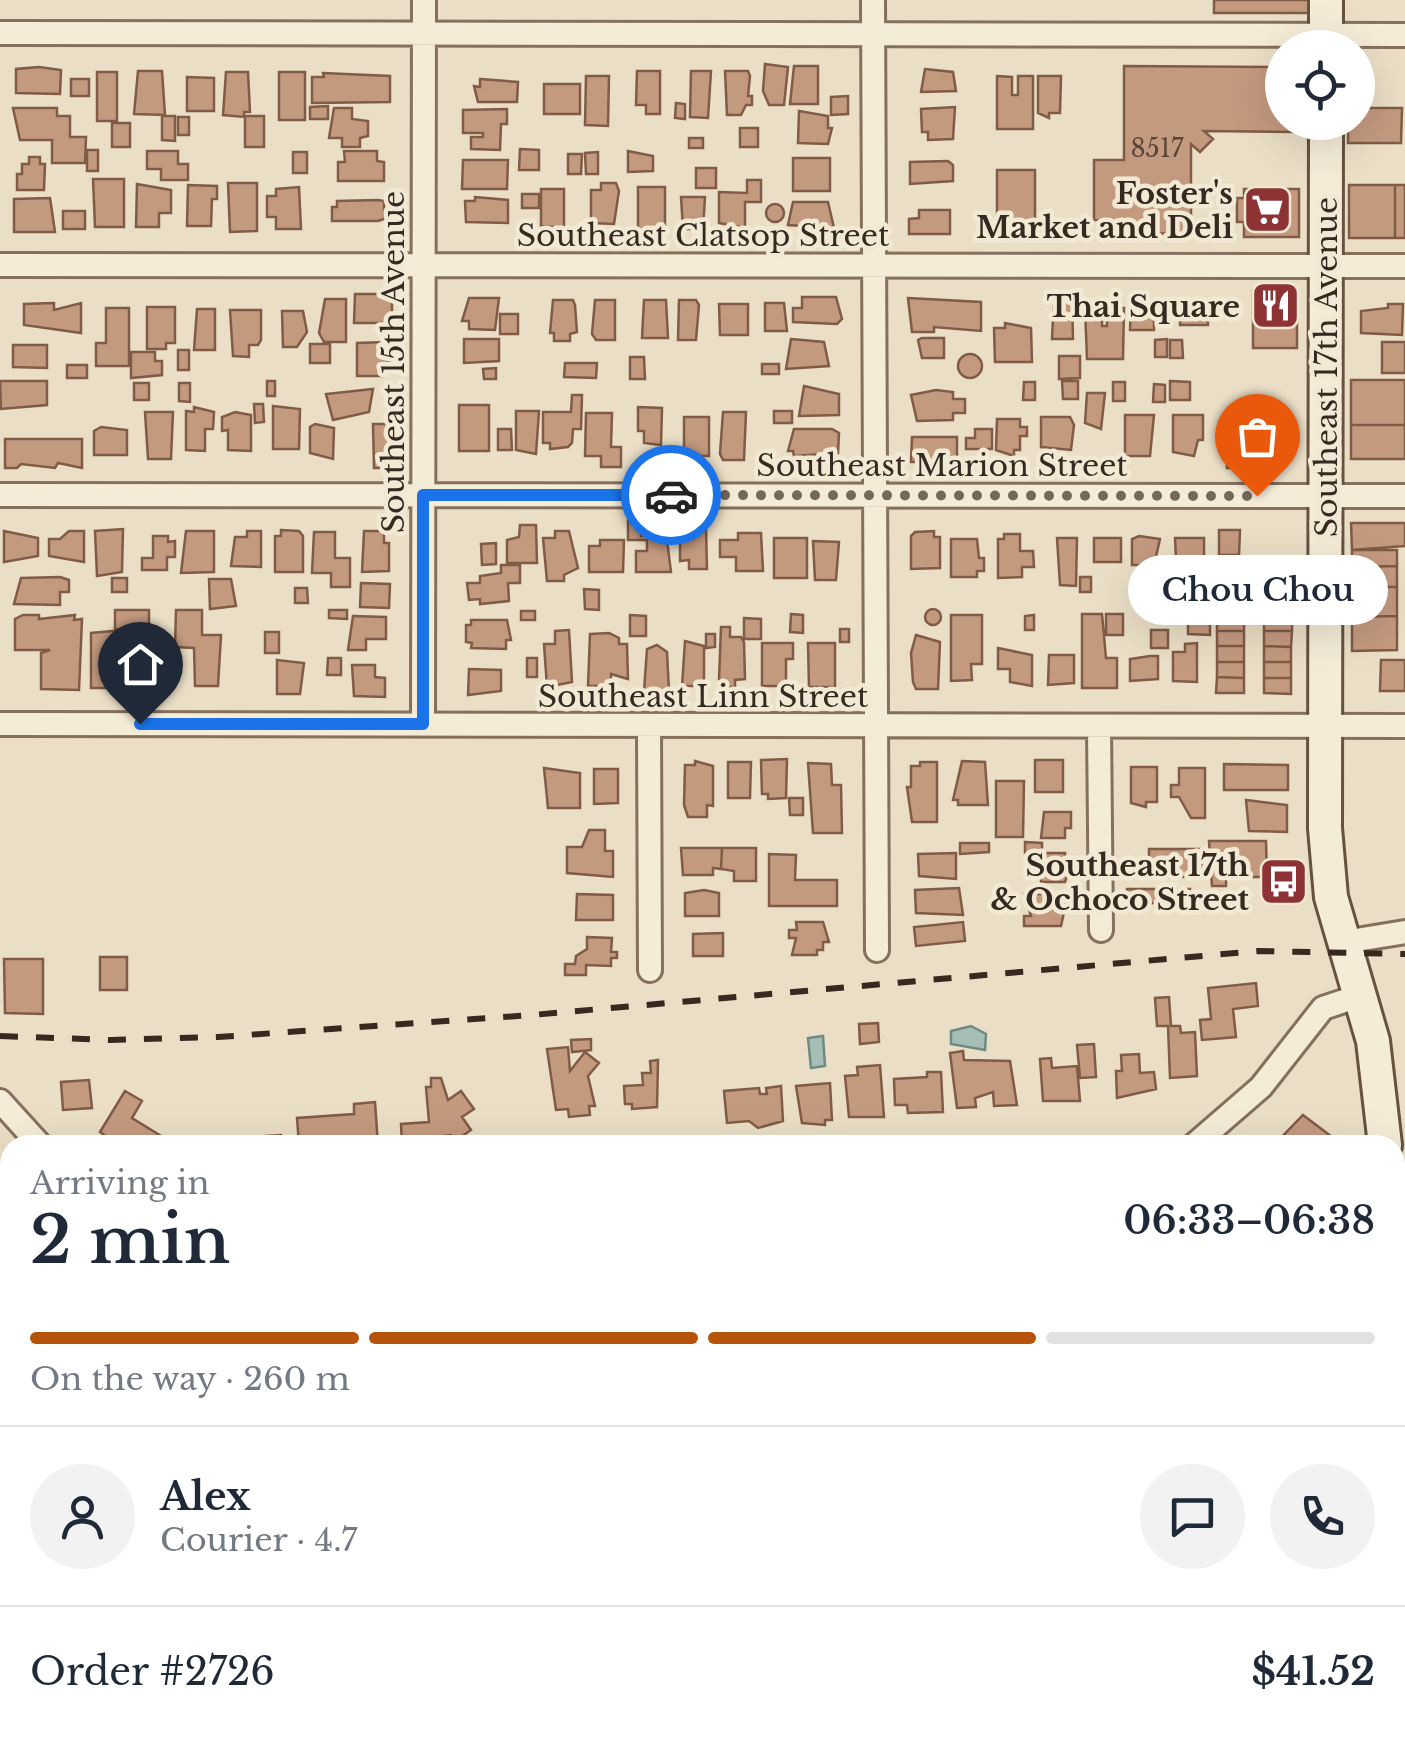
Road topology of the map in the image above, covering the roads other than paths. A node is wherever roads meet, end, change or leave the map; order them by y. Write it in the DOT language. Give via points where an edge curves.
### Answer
graph roads {
  1 [pos="424,0"];
  2 [pos="872,0"];
  3 [pos="1326,0"];
  4 [pos="1326,30"];
  5 [pos="0,33"];
  6 [pos="872,33"];
  7 [pos="424,34"];
  8 [pos="1405,35"];
  9 [pos="1375,37"];
  10 [pos="1265,40"];
  11 [pos="1326,140"];
  12 [pos="423,264"];
  13 [pos="0,265"];
  14 [pos="1326,265"];
  15 [pos="876,266"];
  16 [pos="1405,266"];
  17 [pos="0,495"];
  18 [pos="423,495"];
  19 [pos="876,495"];
  20 [pos="1326,496"];
  21 [pos="1405,496"];
  22 [pos="0,724"];
  23 [pos="423,724"];
  24 [pos="650,726"];
  25 [pos="1099,726"];
  26 [pos="1326,726"];
  27 [pos="1405,726"];
  28 [pos="876,727"];
  29 [pos="1101,930"];
  30 [pos="1405,932"];
  31 [pos="1344,942"];
  32 [pos="877,950"];
  33 [pos="650,970"];
  34 [pos="1362,995"];
  35 [pos="0,1101"];
  36 [pos="31,1135"];
  37 [pos="1206,1135"];
  38 [pos="1384,1135"];
  1 -- 7 [label="street, Southeast 15th Avenue"];
  2 -- 6 [label="street"];
  3 -- 4 [label="main road"];
  5 -- 7 [label="street"];
  6 -- 7 [label="street"];
  6 -- 10 [label="street"];
  6 -- 15 [label="street"];
  7 -- 12 [label="street, Southeast 15th Avenue"];
  8 -- 9 [label="street"];
  11 -- 14 [label="main road, Southeast 17th Avenue"];
  12 -- 13 [label="street, Southeast Clatsop Street"];
  12 -- 15 [label="street, Southeast Clatsop Street"];
  12 -- 18 [label="street, Southeast 15th Avenue"];
  14 -- 15 [label="street, Southeast Clatsop Street"];
  14 -- 16 [label="street, Southeast Clatsop Street"];
  14 -- 20 [label="main road, Southeast 17th Avenue"];
  15 -- 19 [label="street"];
  17 -- 18 [label="street, Southeast Marion Street"];
  18 -- 19 [label="street, Southeast Marion Street"];
  18 -- 23 [label="street, Southeast 15th Avenue"];
  19 -- 20 [label="street, Southeast Marion Street"];
  19 -- 28 [label="street"];
  20 -- 21 [label="street, Southeast Marion Street"];
  20 -- 26 [label="main road, Southeast 17th Avenue"];
  22 -- 23 [label="street, Southeast Linn Street"];
  23 -- 24 [label="street, Southeast Linn Street"];
  24 -- 28 [label="street, Southeast Linn Street"];
  24 -- 33 [label="street"];
  25 -- 26 [label="street, Southeast Linn Street"];
  25 -- 28 [label="street, Southeast Linn Street"];
  25 -- 29 [label="street"];
  26 -- 27 [label="street, Southeast Linn Street"];
  26 -- 31 [label="main road, Southeast 17th Avenue" via="1328,867"];
  28 -- 32 [label="street"];
  30 -- 31 [label="street"];
  31 -- 34 [label="main road, Southeast 17th Avenue"];
  34 -- 37 [label="street" via="1323,1008 1261,1088"];
  34 -- 38 [label="main road, Southeast 17th Avenue"];
  35 -- 36 [label="street"];
}
